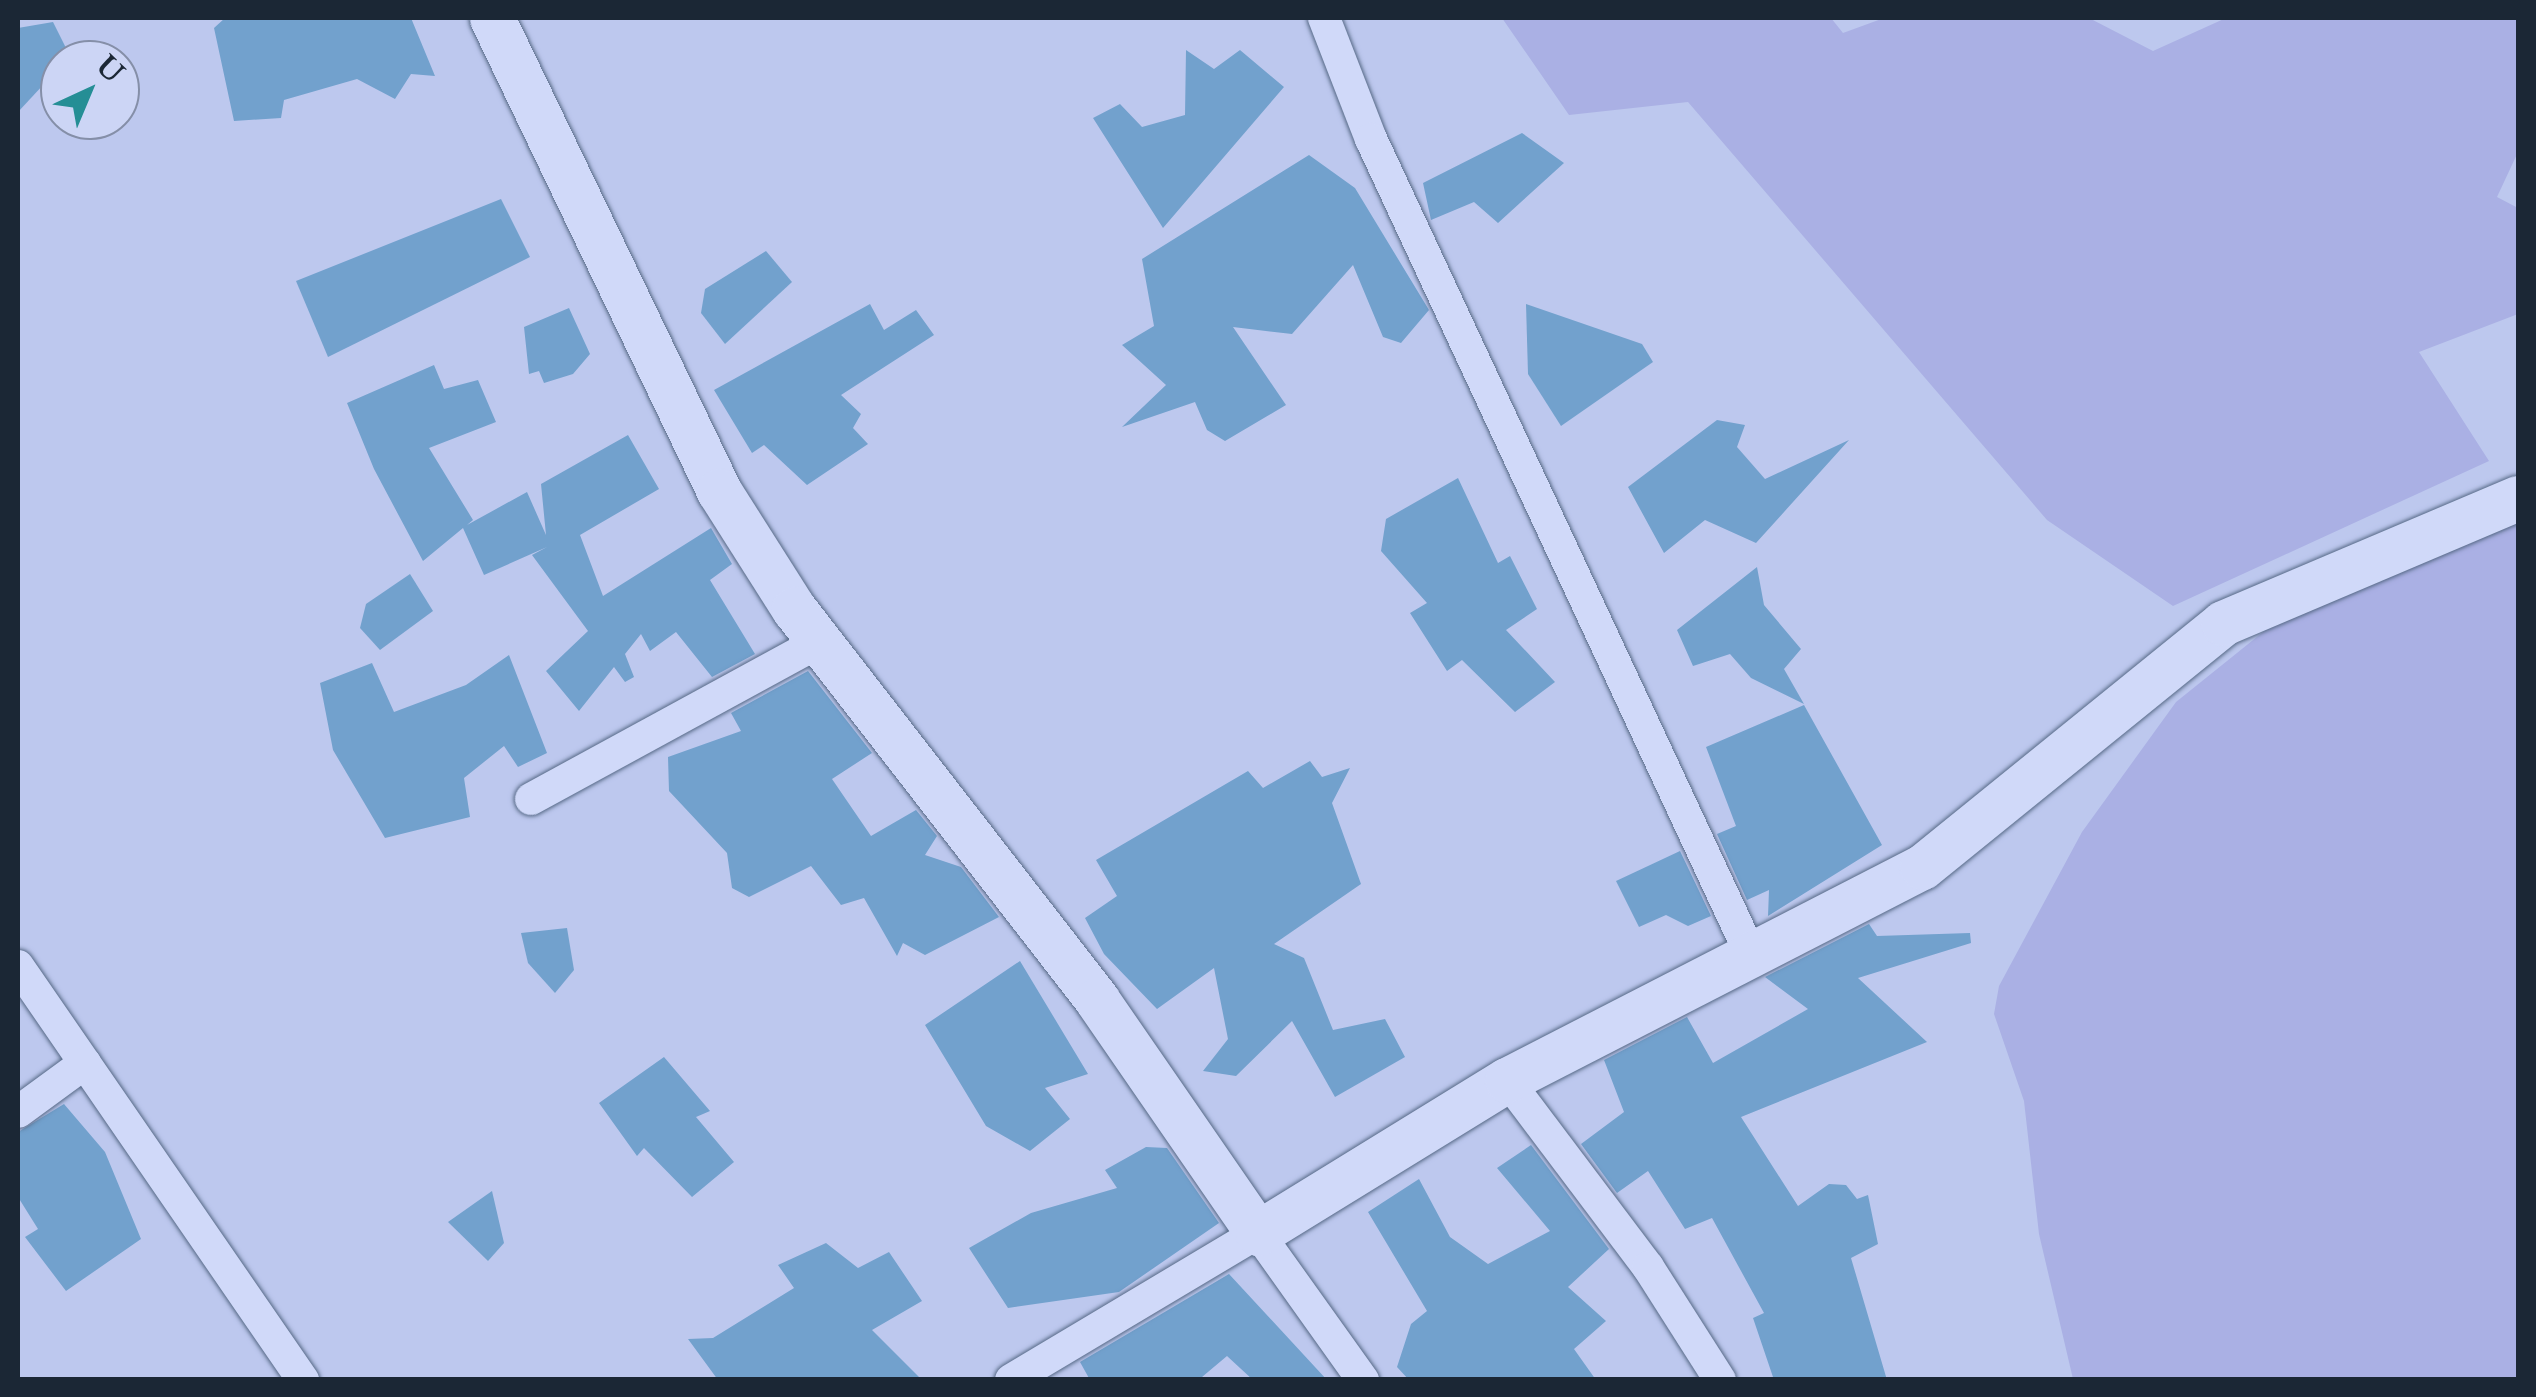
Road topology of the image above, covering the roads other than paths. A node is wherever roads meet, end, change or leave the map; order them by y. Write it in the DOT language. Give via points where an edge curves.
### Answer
graph roads {
  1 [pos="492,18"];
  2 [pos="1324,18"];
  3 [pos="2518,498"];
  4 [pos="820,642"];
  5 [pos="531,799"];
  6 [pos="1750,953"];
  7 [pos="18,966"];
  8 [pos="86,1063"];
  9 [pos="1507,1080"];
  10 [pos="18,1112"];
  11 [pos="1258,1233"];
  12 [pos="1051,1370"];
  13 [pos="303,1380"];
  14 [pos="1011,1380"];
  15 [pos="1363,1380"];
  16 [pos="1720,1380"];
  1 -- 4 [label="street" via="660,384"];
  2 -- 6 [label="street" via="1371,138"];
  3 -- 6 [label="street" via="2223,622 1922,867"];
  4 -- 5 [label="street"];
  4 -- 11 [label="street" via="1097,1000"];
  6 -- 9 [label="street"];
  7 -- 8 [label="street"];
  8 -- 10 [label="street"];
  8 -- 13 [label="street"];
  9 -- 11 [label="street"];
  9 -- 16 [label="street" via="1648,1266"];
  11 -- 12 [label="street"];
  11 -- 15 [label="street"];
  12 -- 14 [label="street"];
}
